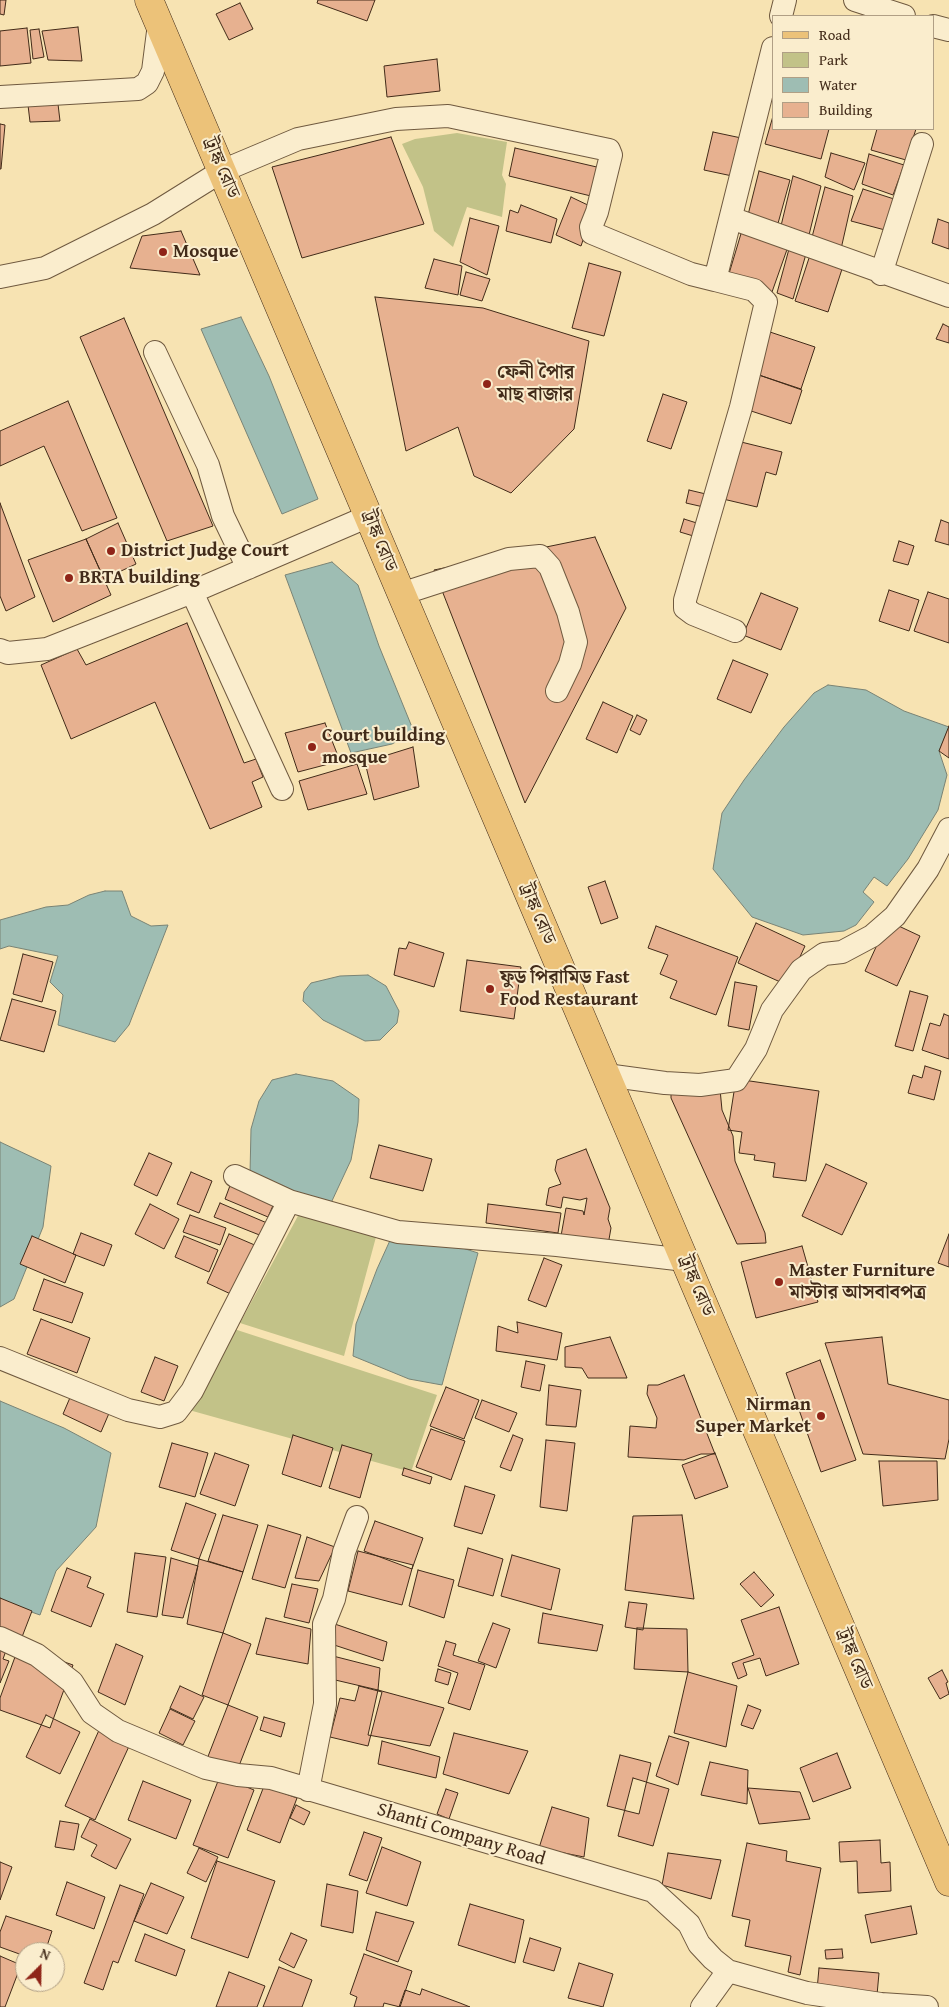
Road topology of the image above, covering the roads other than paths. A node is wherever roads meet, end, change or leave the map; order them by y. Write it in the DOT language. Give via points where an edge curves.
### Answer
graph roads {
  1 [pos="785,0"];
  2 [pos="855,0"];
  3 [pos="154,12"];
  4 [pos="780,15"];
  5 [pos="901,15"];
  6 [pos="934,26"];
  7 [pos="949,30"];
  8 [pos="772,52"];
  9 [pos="0,97"];
  10 [pos="922,144"];
  11 [pos="222,171"];
  12 [pos="731,218"];
  13 [pos="881,274"];
  14 [pos="0,277"];
  15 [pos="715,280"];
  16 [pos="949,296"];
  17 [pos="155,352"];
  18 [pos="369,516"];
  19 [pos="248,568"];
  20 [pos="192,592"];
  21 [pos="401,594"];
  22 [pos="735,631"];
  23 [pos="0,650"];
  24 [pos="557,691"];
  25 [pos="282,790"];
  26 [pos="949,829"];
  27 [pos="606,1075"];
  28 [pos="235,1176"];
  29 [pos="289,1201"];
  30 [pos="685,1260"];
  31 [pos="0,1358"];
  32 [pos="357,1517"];
  33 [pos="0,1638"];
  34 [pos="308,1790"];
  35 [pos="949,1882"];
  36 [pos="728,1971"];
  37 [pos="702,2007"];
  38 [pos="926,2007"];
  1 -- 4 [label="street"];
  2 -- 5 [label="street"];
  3 -- 9 [label="street" via="153,72 147,83 138,89"];
  3 -- 11 [label="main road, ট্রাঙ্ক রোড"];
  6 -- 7 [label="street"];
  8 -- 12 [label="street"];
  10 -- 13 [label="street"];
  11 -- 14 [label="street" via="153,214 45,268"];
  11 -- 15 [label="street" via="298,139 396,119 448,116 601,148 609,150 611,155 592,233 691,274"];
  11 -- 18 [label="main road, ট্রাঙ্ক রোড"];
  12 -- 13 [label="street"];
  12 -- 15 [label="street"];
  13 -- 16 [label="street"];
  15 -- 22 [label="street" via="754,290 766,302 685,600 685,608 693,614"];
  17 -- 19 [label="street" via="208,465 222,516"];
  18 -- 19 [label="street"];
  18 -- 21 [label="main road, ট্রাঙ্ক রোড"];
  19 -- 20 [label="street"];
  20 -- 23 [label="street" via="47,649 8,653"];
  20 -- 25 [label="street"];
  21 -- 24 [label="street" via="509,559 540,556 550,567 576,642"];
  21 -- 27 [label="main road, ট্রাঙ্ক রোড"];
  26 -- 27 [label="street" via="928,869 895,916 872,936 842,952 824,954 800,970 772,1010 756,1050 736,1080 700,1085"];
  27 -- 30 [label="main road, ট্রাঙ্ক রোড"];
  28 -- 29 [label="street"];
  29 -- 30 [label="street" via="398,1232 557,1245"];
  29 -- 31 [label="street" via="192,1391 176,1412 160,1417 128,1410"];
  30 -- 35 [label="main road, ট্রাঙ্ক রোড"];
  32 -- 34 [label="street" via="324,1624 325,1704"];
  33 -- 34 [label="street, Shanti Company Road" via="37,1655 72,1682 92,1713 118,1731 206,1768 271,1778"];
  34 -- 36 [label="street, Shanti Company Road" via="653,1891 689,1924 699,1944"];
  36 -- 37 [label="street"];
  36 -- 38 [label="street, Shanti Company Road" via="807,1993"];
}
